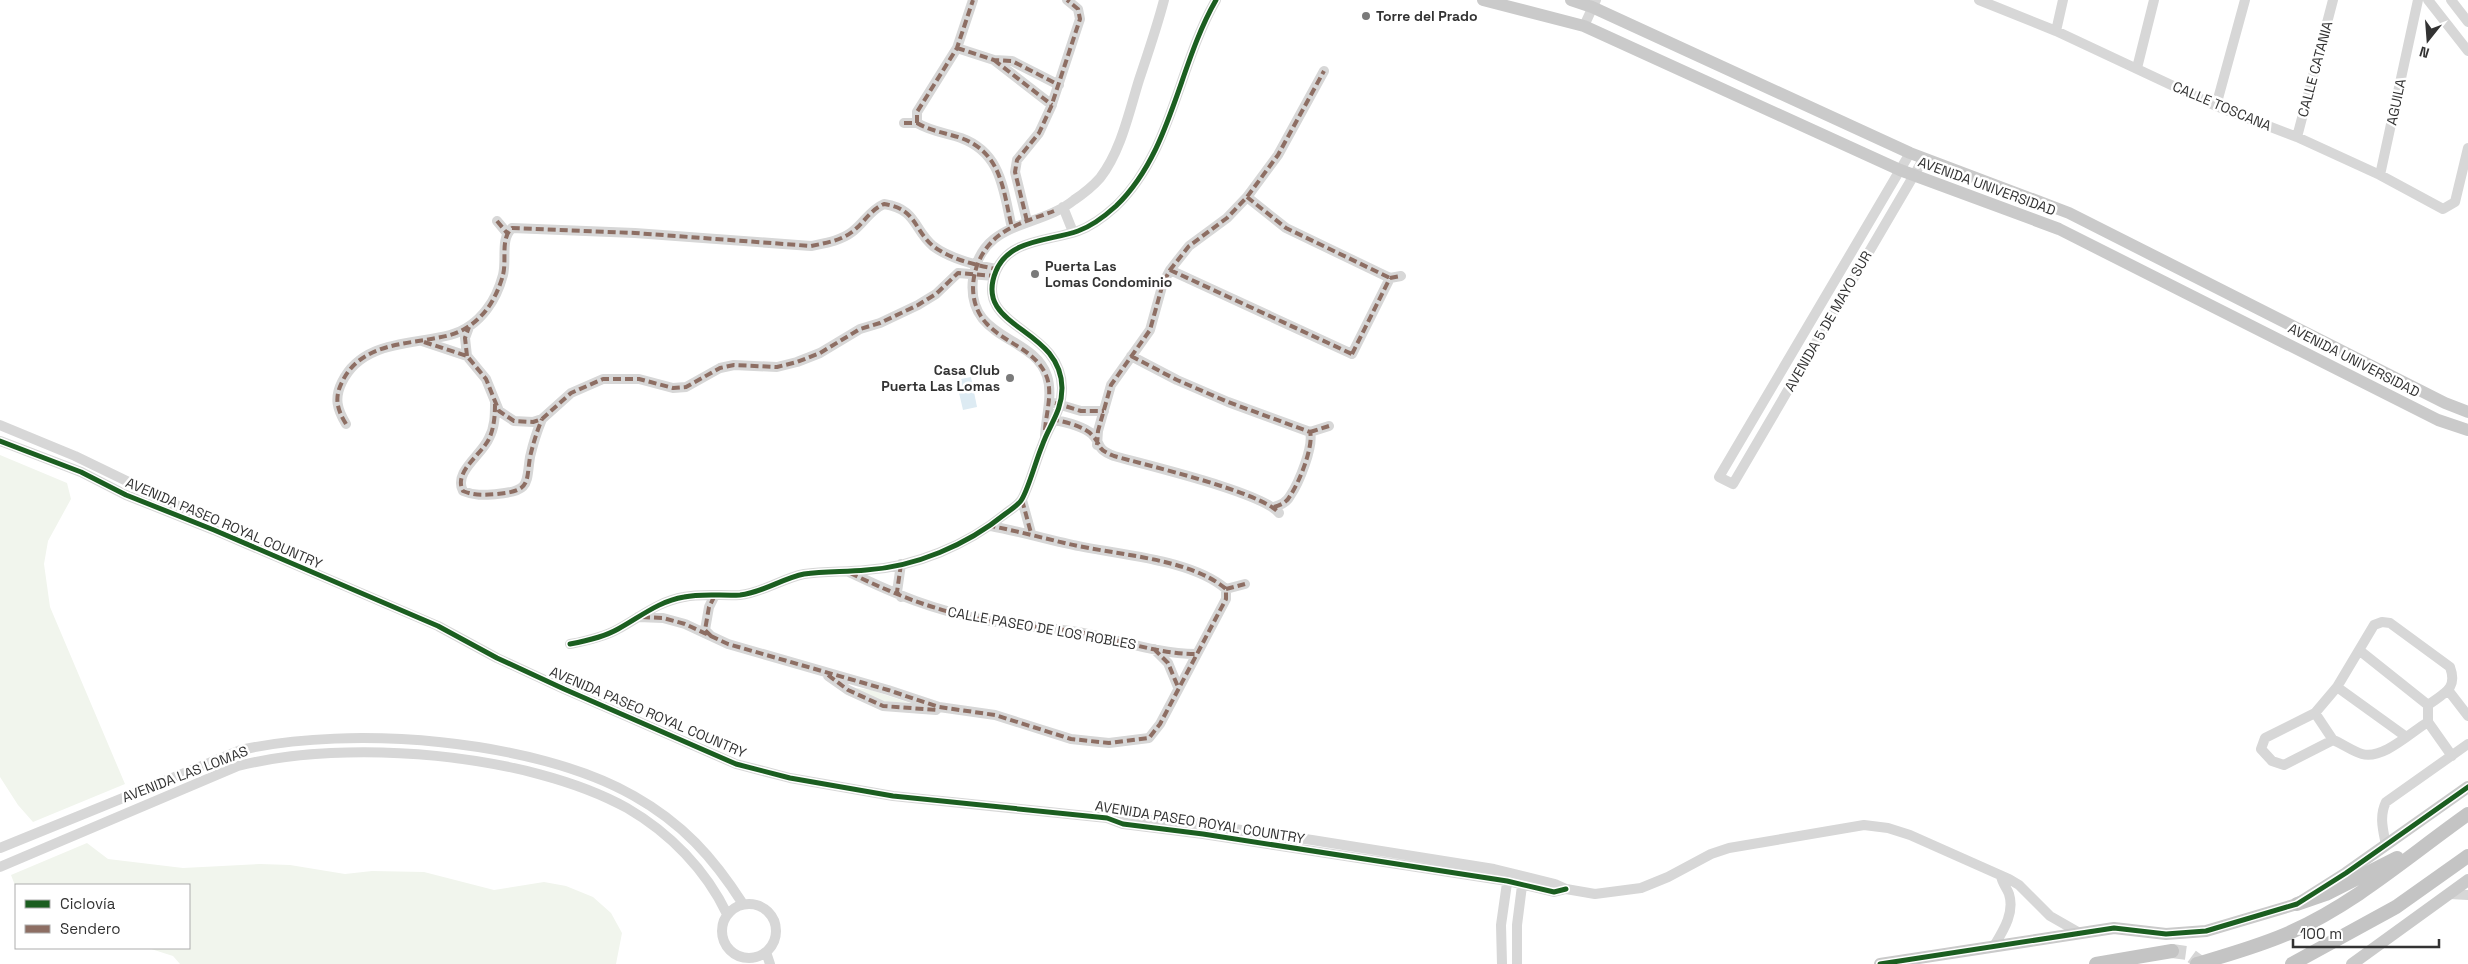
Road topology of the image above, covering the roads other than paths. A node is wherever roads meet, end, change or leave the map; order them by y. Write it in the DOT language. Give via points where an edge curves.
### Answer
graph roads {
  1 [pos="972,0"];
  2 [pos="1066,0"];
  3 [pos="1164,0"];
  4 [pos="1216,0"];
  5 [pos="1483,0"];
  6 [pos="1571,0"];
  7 [pos="1979,0"];
  8 [pos="2063,0"];
  9 [pos="2154,0"];
  10 [pos="2245,0"];
  11 [pos="2333,0"];
  12 [pos="2418,0"];
  13 [pos="2428,0"];
  14 [pos="2451,0"];
  15 [pos="1594,3"];
  16 [pos="2468,22"];
  17 [pos="1584,26"];
  18 [pos="2056,32"];
  19 [pos="957,48"];
  20 [pos="2468,51"];
  21 [pos="994,60"];
  22 [pos="2137,68"];
  23 [pos="1324,70"];
  24 [pos="1059,85"];
  25 [pos="1052,104"];
  26 [pos="2216,106"];
  27 [pos="904,123"];
  28 [pos="917,123"];
  29 [pos="2296,137"];
  30 [pos="2468,148"];
  31 [pos="1910,152"];
  32 [pos="1924,158"];
  33 [pos="1900,170"];
  34 [pos="1015,172"];
  35 [pos="1913,175"];
  36 [pos="2380,175"];
  37 [pos="1000,178"];
  38 [pos="1247,197"];
  39 [pos="1063,207"];
  40 [pos="497,221"];
  41 [pos="1027,221"];
  42 [pos="1012,228"];
  43 [pos="1073,232"];
  44 [pos="507,233"];
  45 [pos="975,269"];
  46 [pos="1170,270"];
  47 [pos="995,273"];
  48 [pos="469,328"];
  49 [pos="421,341"];
  50 [pos="467,356"];
  51 [pos="1131,356"];
  52 [pos="1049,401"];
  53 [pos="495,402"];
  54 [pos="1059,405"];
  55 [pos="1104,411"];
  56 [pos="2468,412"];
  57 [pos="542,419"];
  58 [pos="1051,419"];
  59 [pos="346,424"];
  60 [pos="0,425"];
  61 [pos="1328,426"];
  62 [pos="2468,430"];
  63 [pos="1310,432"];
  64 [pos="0,442"];
  65 [pos="1097,445"];
  66 [pos="1022,500"];
  67 [pos="990,526"];
  68 [pos="214,530"];
  69 [pos="1030,533"];
  70 [pos="901,564"];
  71 [pos="846,571"];
  72 [pos="1245,584"];
  73 [pos="1226,589"];
  74 [pos="714,597"];
  75 [pos="901,597"];
  76 [pos="637,617"];
  77 [pos="711,636"];
  78 [pos="570,644"];
  79 [pos="1154,649"];
  80 [pos="2359,650"];
  81 [pos="1196,654"];
  82 [pos="821,671"];
  83 [pos="1178,687"];
  84 [pos="2337,687"];
  85 [pos="2448,690"];
  86 [pos="2428,705"];
  87 [pos="963,712"];
  88 [pos="2315,713"];
  89 [pos="2468,716"];
  90 [pos="2428,722"];
  91 [pos="2405,736"];
  92 [pos="2333,740"];
  93 [pos="2468,744"];
  94 [pos="2452,756"];
  95 [pos="2468,787"];
  96 [pos="2468,814"];
  97 [pos="2437,836"];
  98 [pos="2386,845"];
  99 [pos="0,848"];
  100 [pos="2468,856"];
  101 [pos="0,867"];
  102 [pos="2001,876"];
  103 [pos="1508,877"];
  104 [pos="1523,880"];
  105 [pos="2468,880"];
  106 [pos="2450,894"];
  107 [pos="2468,895"];
  108 [pos="743,904"];
  109 [pos="2297,904"];
  110 [pos="727,914"];
  111 [pos="1501,925"];
  112 [pos="1517,925"];
  113 [pos="2078,932"];
  114 [pos="1994,946"];
  115 [pos="2172,951"];
  116 [pos="766,952"];
  117 [pos="754,961"];
  118 [pos="770,964"];
  119 [pos="1502,964"];
  120 [pos="1517,964"];
  121 [pos="1880,964"];
  122 [pos="2096,964"];
  123 [pos="2197,964"];
  124 [pos="2292,964"];
  125 [pos="2352,964"];
  1 -- 19 [label="street"];
  2 -- 24 [label="street" via="1078,9 1080,19"];
  3 -- 39 [label="street" via="1114,154 1100,178"];
  4 -- 43 [label="street" via="1150,162 1140,179 1099,220"];
  5 -- 17 [label="main road, AVENIDA UNIVERSIDAD"];
  6 -- 15 [label="main road, AVENIDA UNIVERSIDAD"];
  7 -- 18 [label="street, CALLE TOSCANA"];
  8 -- 18 [label="street"];
  9 -- 22 [label="street"];
  10 -- 26 [label="street"];
  11 -- 29 [label="street, CALLE CATANIA"];
  12 -- 36 [label="street, AGUILA"];
  13 -- 20 [label="street"];
  14 -- 16 [label="street"];
  15 -- 17 [label="street"];
  15 -- 31 [label="main road, AVENIDA UNIVERSIDAD"];
  17 -- 33 [label="main road, AVENIDA UNIVERSIDAD"];
  18 -- 22 [label="street, CALLE TOSCANA"];
  19 -- 21 [label="street"];
  19 -- 28 [label="street" via="917,112"];
  21 -- 24 [label="street" via="1012,61"];
  21 -- 25 [label="street"];
  22 -- 26 [label="street, CALLE TOSCANA"];
  23 -- 38 [label="street" via="1278,155"];
  24 -- 25 [label="street"];
  25 -- 34 [label="street" via="1039,133 1017,160"];
  26 -- 29 [label="street, CALLE TOSCANA"];
  27 -- 28 [label="street"];
  28 -- 37 [label="street" via="972,142 988,154"];
  29 -- 36 [label="street, CALLE TOSCANA"];
  30 -- 36 [label="street, CALLE TOSCANA" via="2457,195 2452,206 2443,209"];
  31 -- 32 [label="main road, AVENIDA UNIVERSIDAD"];
  31 -- 33 [label="street, AVENIDA 5 DE MAYO SUR"];
  32 -- 35 [label="street, AVENIDA 5 DE MAYO SUR"];
  32 -- 56 [label="main road, AVENIDA UNIVERSIDAD" via="2069,213"];
  33 -- 35 [label="main road, AVENIDA UNIVERSIDAD"];
  33 -- 35 [label="street, AVENIDA 5 DE MAYO SUR" via="1719,477 1733,484"];
  34 -- 37 [label="street"];
  34 -- 41 [label="street"];
  35 -- 62 [label="main road, AVENIDA UNIVERSIDAD" via="2059,229 2438,420"];
  37 -- 42 [label="street"];
  38 -- 46 [label="street" via="1227,218 1189,246"];
  38 -- 46 [label="street" via="1286,228 1396,277 1354,357"];
  39 -- 41 [label="street"];
  39 -- 43 [label="street"];
  40 -- 44 [label="street"];
  41 -- 42 [label="street"];
  42 -- 45 [label="street" via="988,245"];
  43 -- 47 [label="street" via="1012,250"];
  44 -- 45 [label="street" via="512,228 525,227 811,246 834,242 851,233 874,208 884,204 905,210 933,245"];
  44 -- 48 [label="street" via="503,274 497,291 487,309"];
  45 -- 47 [label="street"];
  45 -- 52 [label="street" via="974,300 981,317 1039,363 1046,375"];
  45 -- 57 [label="street" via="958,273 936,294 918,305 860,329 820,353 797,362 777,367 734,364 686,387 673,388 638,379 603,379 572,393"];
  46 -- 51 [label="street" via="1163,282 1150,330"];
  47 -- 54 [label="street" via="993,294 1001,315 1035,338 1049,350 1056,362 1062,388"];
  48 -- 49 [label="street"];
  48 -- 50 [label="street" via="465,338"];
  49 -- 50 [label="street"];
  49 -- 59 [label="street" via="390,346 355,364 345,376 336,402"];
  50 -- 53 [label="street" via="486,379"];
  51 -- 55 [label="street" via="1111,385"];
  51 -- 63 [label="street" via="1228,402"];
  52 -- 54 [label="street"];
  52 -- 58 [label="street"];
  53 -- 57 [label="street" via="499,411 514,421 523,423"];
  53 -- 57 [label="street" via="490,436 484,449 463,470 460,478 463,491 474,496 506,493 525,484"];
  54 -- 55 [label="street" via="1081,411"];
  54 -- 58 [label="street"];
  55 -- 65 [label="street"];
  58 -- 65 [label="street" via="1086,430"];
  58 -- 66 [label="street"];
  60 -- 68 [label="street" via="75,456 199,516"];
  61 -- 63 [label="street"];
  63 -- 65 [label="street" via="1311,444 1290,497 1277,510 1248,495 1114,456"];
  64 -- 68 [label="street, AVENIDA PASEO ROYAL COUNTRY" via="81,472 126,495"];
  66 -- 67 [label="street"];
  66 -- 69 [label="street"];
  67 -- 69 [label="street"];
  67 -- 70 [label="street" via="938,553"];
  68 -- 103 [label="street, AVENIDA PASEO ROYAL COUNTRY" via="438,626 556,686 736,764 790,778 894,796 1123,817"];
  69 -- 73 [label="street" via="1154,560 1217,581"];
  70 -- 71 [label="street"];
  70 -- 75 [label="street" via="896,592"];
  71 -- 74 [label="street" via="800,575 743,594"];
  71 -- 75 [label="street, CALLE PASEO DE LOS ROBLES"];
  72 -- 73 [label="street"];
  73 -- 81 [label="street" via="1226,599"];
  74 -- 76 [label="street" via="685,596"];
  74 -- 77 [label="street" via="705,619 705,630"];
  75 -- 79 [label="street, CALLE PASEO DE LOS ROBLES" via="986,620 1072,631"];
  76 -- 77 [label="street" via="663,618"];
  76 -- 78 [label="street" via="603,636"];
  77 -- 82 [label="street"];
  79 -- 81 [label="street, CALLE PASEO DE LOS ROBLES"];
  79 -- 83 [label="street, CALLE PASEO DE LOS ROBLES" via="1168,663"];
  80 -- 84 [label="street"];
  80 -- 85 [label="street" via="2374,625 2390,623 2450,667 2454,677"];
  80 -- 86 [label="street"];
  81 -- 83 [label="street"];
  82 -- 87 [label="street"];
  82 -- 87 [label="street" via="848,690 882,706"];
  83 -- 87 [label="street" via="1160,724 1149,738 1133,742 1093,743 995,715"];
  84 -- 88 [label="street"];
  84 -- 91 [label="street"];
  85 -- 86 [label="street"];
  85 -- 89 [label="street"];
  86 -- 90 [label="street"];
  88 -- 92 [label="street"];
  88 -- 92 [label="street" via="2265,738 2261,749 2272,761 2284,765"];
  90 -- 91 [label="street"];
  90 -- 94 [label="street"];
  91 -- 92 [label="street" via="2388,750 2364,755"];
  93 -- 94 [label="street"];
  94 -- 98 [label="street" via="2386,802 2382,809"];
  95 -- 98 [label="main road"];
  96 -- 97 [label="highway"];
  97 -- 109 [label="highway" via="2326,894"];
  97 -- 123 [label="highway" via="2393,870 2292,932"];
  98 -- 109 [label="main road"];
  99 -- 108 [label="street, AVENIDA LAS LOMAS" via="241,750 274,742 319,739 418,740 519,756 596,778 633,795 692,838 714,860"];
  100 -- 124 [label="highway" via="2396,907"];
  101 -- 110 [label="street, AVENIDA LAS LOMAS" via="246,764 313,753 419,755 514,769 592,793 628,809 681,849 707,878"];
  102 -- 104 [label="street, AVENIDA PASEO ROYAL COUNTRY" via="1910,835 1864,825 1729,848 1668,877 1633,889 1595,894"];
  102 -- 113 [label="street, AVENIDA PASEO ROYAL COUNTRY" via="2019,885 2049,915"];
  102 -- 114 [label="street" via="2011,909"];
  103 -- 104 [label="street, AVENIDA PASEO ROYAL COUNTRY"];
  103 -- 111 [label="street"];
  104 -- 112 [label="street"];
  105 -- 106 [label="main road"];
  106 -- 107 [label="street"];
  106 -- 125 [label="main road"];
  108 -- 110 [label="street"];
  108 -- 116 [label="street" via="758,904 775,920 776,938"];
  109 -- 113 [label="main road" via="2206,931 2166,934 2114,928"];
  110 -- 117 [label="street" via="722,929 725,944 737,955"];
  111 -- 112 [label="street"];
  111 -- 119 [label="street"];
  112 -- 120 [label="street"];
  113 -- 114 [label="main road"];
  114 -- 121 [label="main road"];
  115 -- 122 [label="highway"];
  116 -- 117 [label="street"];
  116 -- 118 [label="street"];
}
